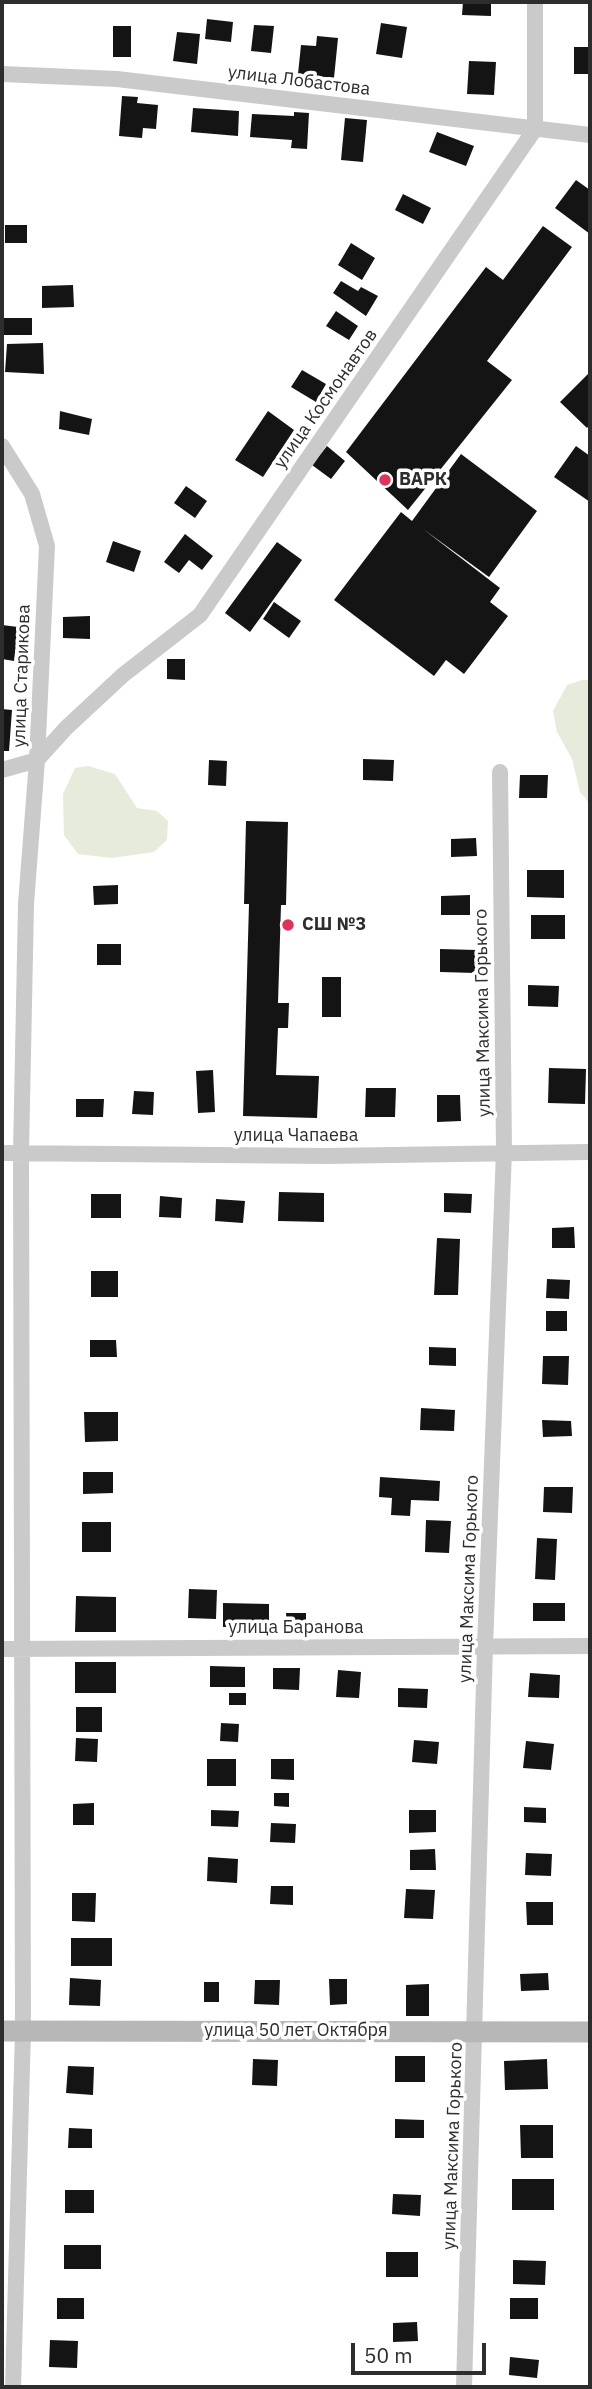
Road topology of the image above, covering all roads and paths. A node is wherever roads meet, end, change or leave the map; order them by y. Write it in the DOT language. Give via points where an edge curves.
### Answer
graph roads {
  1 [pos="534,2"];
  2 [pos="2,74"];
  3 [pos="536,129"];
  4 [pos="590,135"];
  5 [pos="2,446"];
  6 [pos="37,760"];
  7 [pos="2,770"];
  8 [pos="500,772"];
  9 [pos="504,1151"];
  10 [pos="590,1152"];
  11 [pos="2,1153"];
  12 [pos="21,1153"];
  13 [pos="485,1646"];
  14 [pos="590,1646"];
  15 [pos="2,1649"];
  16 [pos="20,1649"];
  17 [pos="12,2031"];
  18 [pos="476,2032"];
  19 [pos="590,2032"];
  20 [pos="13,2387"];
  21 [pos="464,2387"];
  1 -- 3 [label="street"];
  2 -- 3 [label="street, улица Лобастова" via="117,79"];
  3 -- 4 [label="street, улица Лобастова"];
  3 -- 6 [label="street, улица Космонавтов" via="200,615 123,674"];
  5 -- 6 [label="street, улица Старикова" via="32,494 47,547"];
  6 -- 7 [label="street"];
  6 -- 12 [label="street, улица Старикова" via="26,904"];
  8 -- 9 [label="street, улица Максима Горького"];
  9 -- 10 [label="street, улица Чапаева"];
  9 -- 12 [label="street, улица Чапаева" via="326,1156"];
  9 -- 13 [label="street, улица Максима Горького"];
  11 -- 12 [label="street, улица Чапаева"];
  12 -- 16 [label="street, улица Старикова"];
  13 -- 14 [label="street, улица Баранова"];
  13 -- 16 [label="street, улица Баранова"];
  13 -- 18 [label="street, улица Максима Горького"];
  15 -- 16 [label="street, улица Баранова"];
  16 -- 17 [label="street, улица Старикова"];
  17 -- 18 [label="main road, улица 50 лет Октября"];
  17 -- 20 [label="street, улица Старикова"];
  18 -- 19 [label="main road, улица 50 лет Октября"];
  18 -- 21 [label="street, улица Максима Горького"];
}
